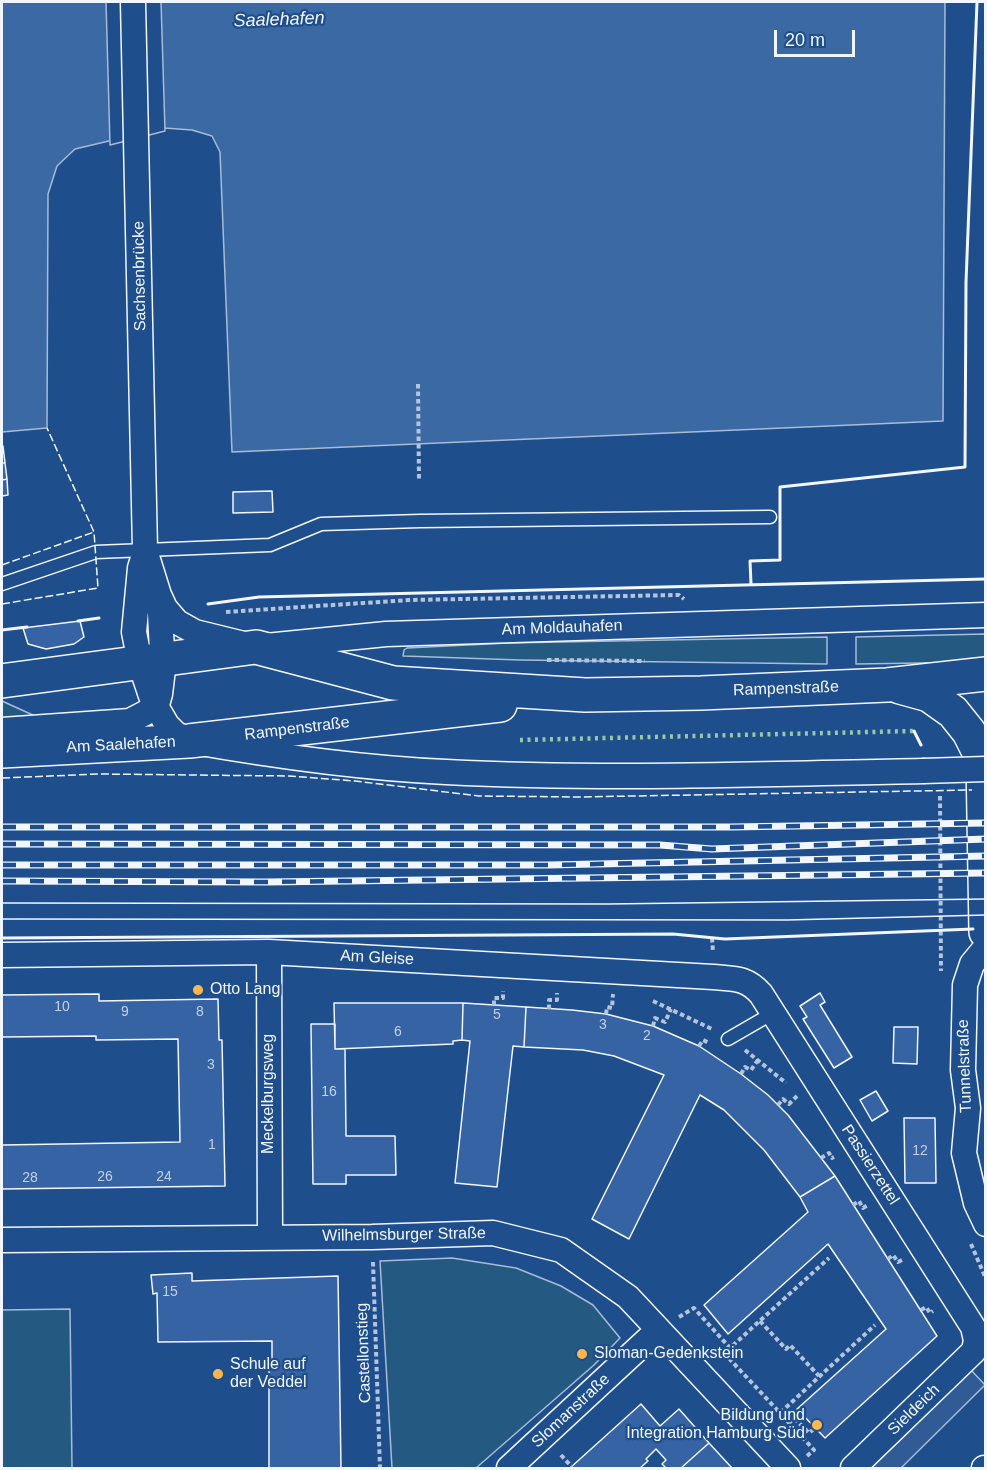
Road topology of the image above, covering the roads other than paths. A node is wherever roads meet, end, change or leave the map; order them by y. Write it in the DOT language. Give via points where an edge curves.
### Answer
graph roads {
  1 [pos="133,2"];
  2 [pos="770,517"];
  3 [pos="145,550"];
  4 [pos="2,584"];
  5 [pos="159,595"];
  6 [pos="986,615"];
  7 [pos="256,647"];
  8 [pos="152,662"];
  9 [pos="986,674"];
  10 [pos="2,681"];
  11 [pos="887,685"];
  12 [pos="585,694"];
  13 [pos="155,704"];
  14 [pos="2,730"];
  15 [pos="189,741"];
  16 [pos="2,751"];
  17 [pos="985,758"];
  18 [pos="986,932"];
  19 [pos="986,947"];
  20 [pos="269,952"];
  21 [pos="2,955"];
  22 [pos="752,984"];
  23 [pos="772,1013"];
  24 [pos="728,1039"];
  25 [pos="986,1224"];
  26 [pos="270,1237"];
  27 [pos="2,1240"];
  28 [pos="658,1330"];
  29 [pos="974,1351"];
  30 [pos="509,1468"];
  31 [pos="788,1468"];
  32 [pos="853,1468"];
  1 -- 3 [label="street, Sachsenbrücke"];
  2 -- 3 [label="lane" via="321,524 270,545"];
  3 -- 4 [label="lane" via="96,552"];
  3 -- 5 [label="street, Sachsenbrücke"];
  3 -- 8 [label="street, Sachsenbrücke" via="134,632"];
  5 -- 7 [label="street, Sachsenbrücke" via="173,618 188,628"];
  5 -- 8 [label="street"];
  6 -- 7 [label="street, Am Moldauhafen" via="386,634"];
  7 -- 8 [label="main road, Am Moldauhafen"];
  7 -- 12 [label="main road, Rampenstraße" via="393,683"];
  8 -- 10 [label="main road"];
  8 -- 13 [label="street" via="161,687"];
  9 -- 11 [label="main road, Rampenstraße"];
  11 -- 12 [label="main road, Rampenstraße"];
  11 -- 17 [label="main road" via="910,688 941,702 969,732"];
  12 -- 15 [label="main road, Rampenstraße"];
  13 -- 14 [label="street, Am Saalehafen" via="143,716 130,721"];
  13 -- 15 [label="street, Am Saalehafen" via="167,726"];
  15 -- 16 [label="main road, Am Saalehafen"];
  15 -- 17 [label="street, bridge" via="300,760 444,772 595,777 923,771"];
  17 -- 18 [label="main road"];
  19 -- 25 [label="street, Tunnelstraße" via="972,964 963,1024 968,1108 964,1153 976,1203"];
  20 -- 21 [label="street, Am Gleise"];
  20 -- 22 [label="street, Am Gleise" via="713,977"];
  20 -- 26 [label="street, Meckelburgsweg"];
  22 -- 23 [label="street, Passierzettel"];
  23 -- 24 [label="lane"];
  23 -- 29 [label="street, Passierzettel" via="967,1316 976,1340"];
  26 -- 27 [label="street, Wilhelmsburger Straße"];
  26 -- 28 [label="street, Wilhelmsburger Straße" via="493,1233 561,1250 628,1297"];
  28 -- 30 [label="street, Slomanstraße"];
  28 -- 31 [label="street, Wilhelmsburger Straße"];
  29 -- 32 [label="street, Sieldeich"];
}
